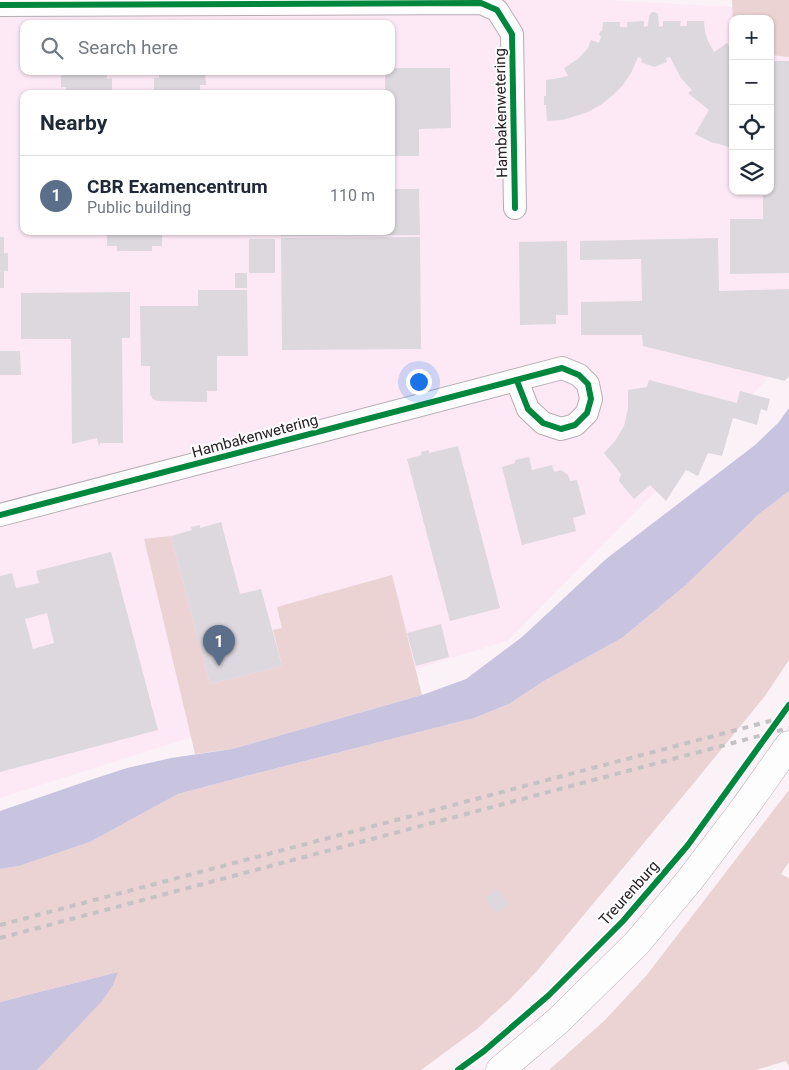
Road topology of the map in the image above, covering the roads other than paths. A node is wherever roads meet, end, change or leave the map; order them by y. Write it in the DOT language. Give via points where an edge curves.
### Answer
graph roads {
  1 [pos="0,5"];
  2 [pos="515,208"];
  3 [pos="517,381"];
  4 [pos="0,515"];
  5 [pos="789,745"];
  6 [pos="500,1070"];
  1 -- 2 [label="street, Hambakenwetering" via="481,3 497,10 512,34"];
  3 -- 4 [label="street, Hambakenwetering"];
  5 -- 6 [label="main road" via="689,881 637,943 559,1020"];
}
